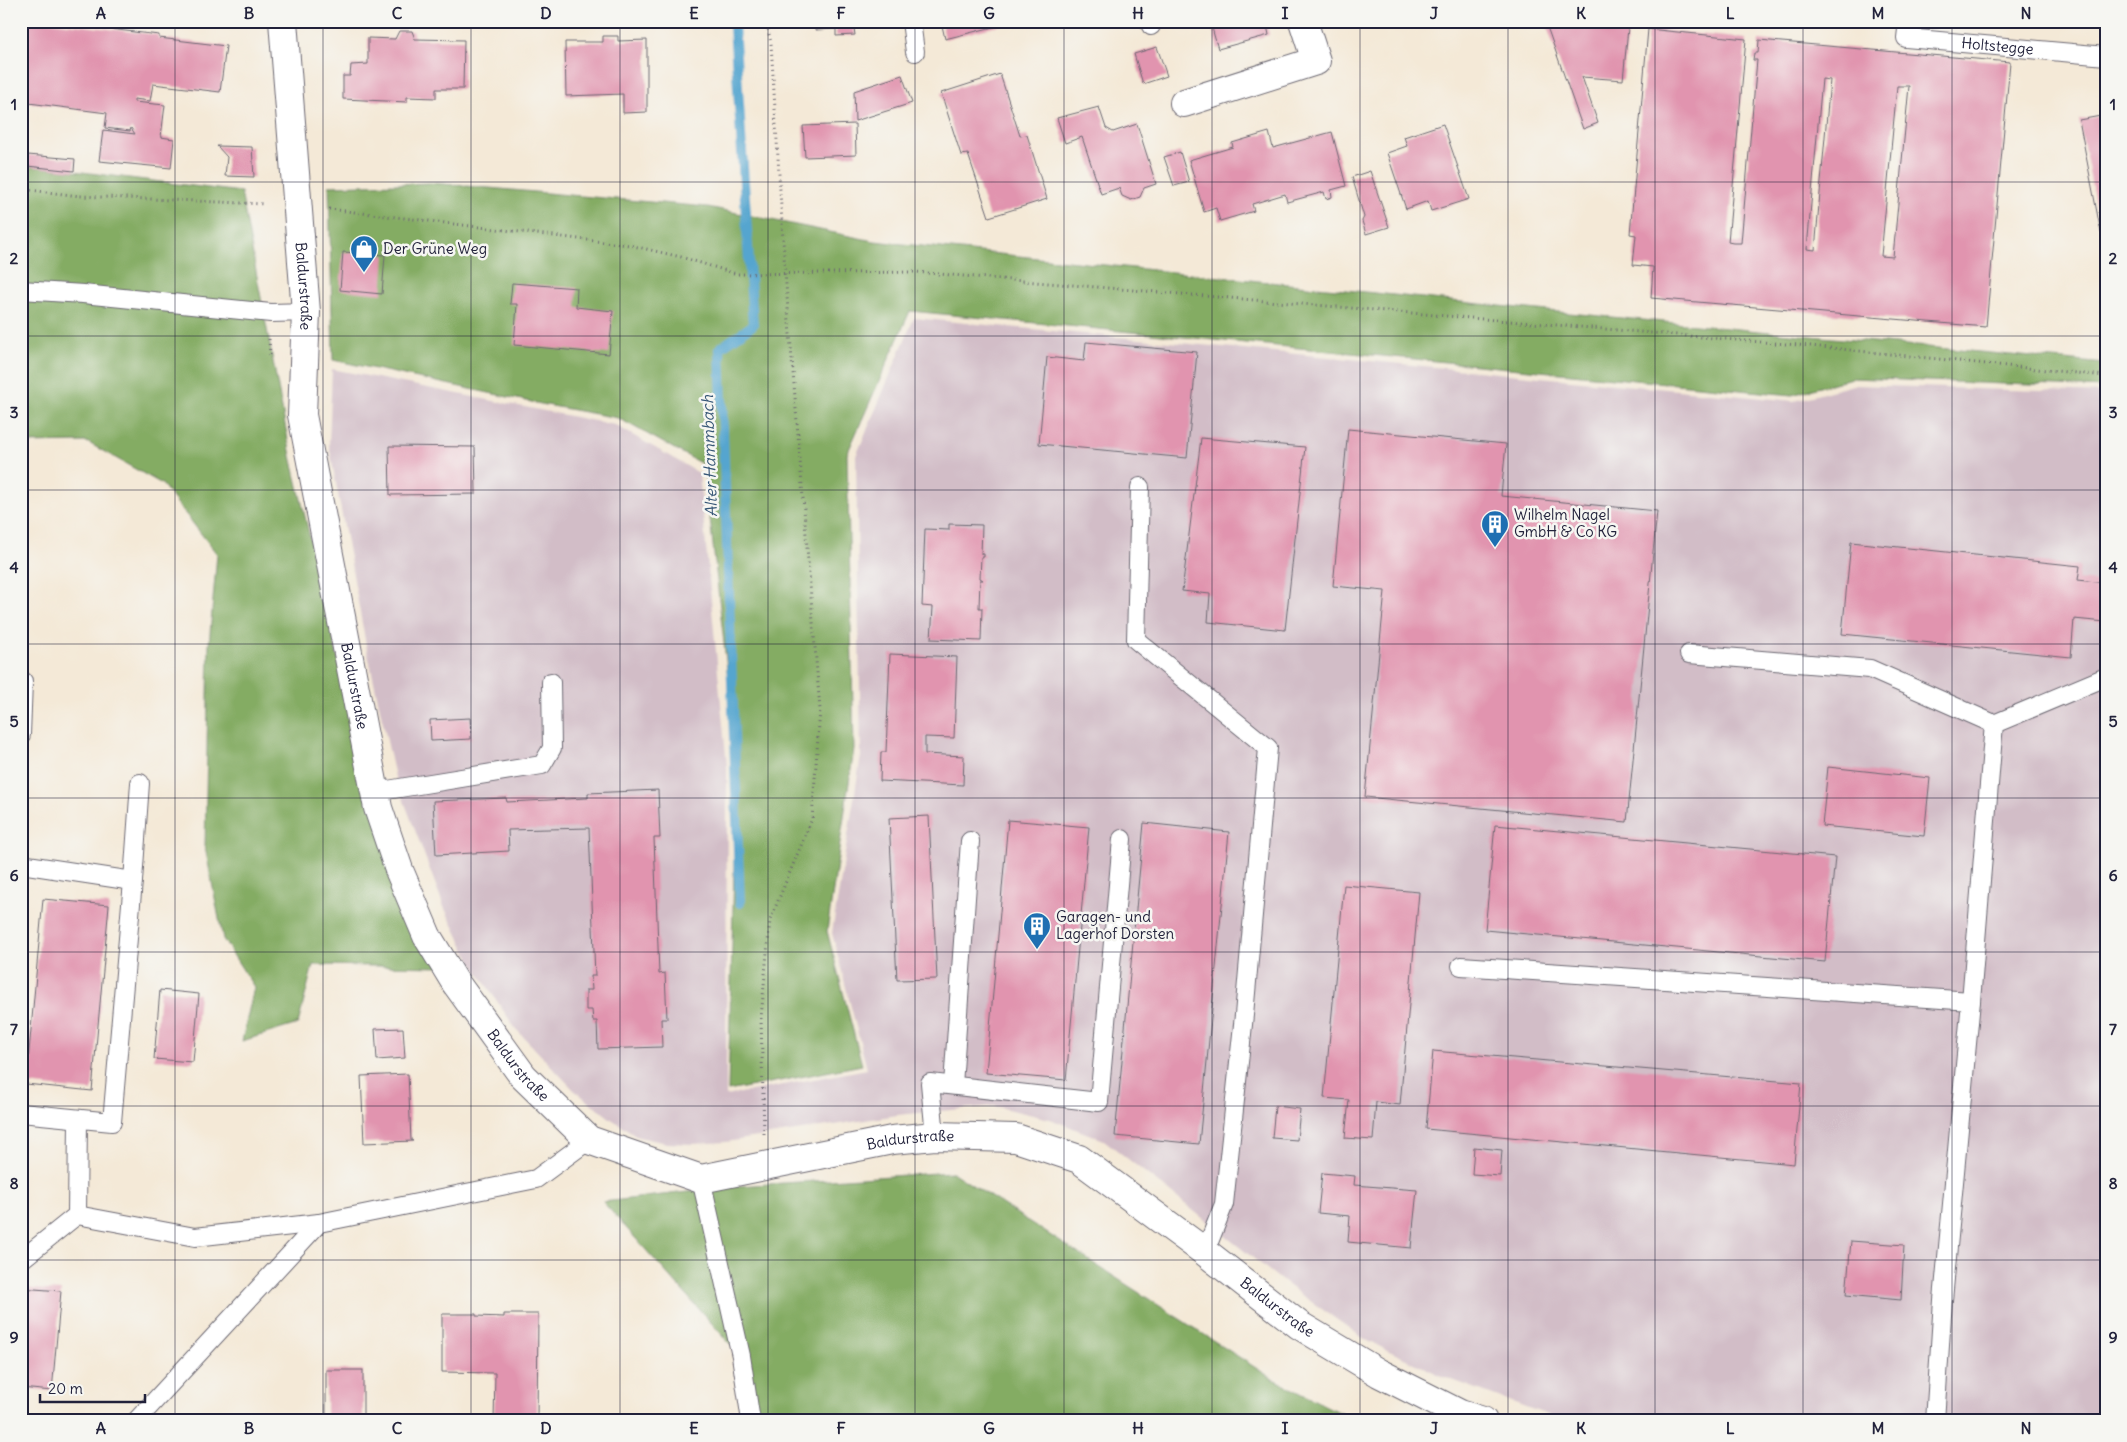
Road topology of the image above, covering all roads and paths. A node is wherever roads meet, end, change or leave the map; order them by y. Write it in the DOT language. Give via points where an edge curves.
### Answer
graph roads {
  1 [pos="283,21"];
  2 [pos="766,21"];
  3 [pos="911,21"];
  4 [pos="1304,21"];
  5 [pos="1908,21"];
  6 [pos="915,52"];
  7 [pos="2106,56"];
  8 [pos="1184,103"];
  9 [pos="21,188"];
  10 [pos="297,205"];
  11 [pos="784,272"];
  12 [pos="21,290"];
  13 [pos="306,312"];
  14 [pos="2106,376"];
  15 [pos="1140,487"];
  16 [pos="1689,654"];
  17 [pos="2106,677"];
  18 [pos="23,681"];
  19 [pos="551,682"];
  20 [pos="1994,724"];
  21 [pos="21,735"];
  22 [pos="140,783"];
  23 [pos="375,792"];
  24 [pos="1122,839"];
  25 [pos="970,841"];
  26 [pos="21,864"];
  27 [pos="133,881"];
  28 [pos="1461,966"];
  29 [pos="1971,1001"];
  30 [pos="953,1085"];
  31 [pos="21,1113"];
  32 [pos="78,1119"];
  33 [pos="936,1136"];
  34 [pos="589,1140"];
  35 [pos="765,1165"];
  36 [pos="701,1179"];
  37 [pos="77,1215"];
  38 [pos="320,1222"];
  39 [pos="1205,1252"];
  40 [pos="21,1260"];
  41 [pos="136,1421"];
  42 [pos="751,1421"];
  43 [pos="1484,1421"];
  44 [pos="1935,1421"];
  1 -- 10 [label="street, Baldurstraße"];
  2 -- 11 [label="path" via="771,43"];
  3 -- 6 [label="lane"];
  4 -- 8 [label="street" via="1316,61"];
  5 -- 7 [label="lane, Holtstegge" via="1906,38"];
  9 -- 10 [label="path" via="80,196"];
  10 -- 11 [label="path" via="629,245 737,274"];
  10 -- 13 [label="street, Baldurstraße"];
  11 -- 14 [label="path" via="915,272 1810,346"];
  11 -- 35 [label="path" via="820,710 812,819 770,920 761,1018"];
  12 -- 13 [label="lane" via="271,314"];
  13 -- 23 [label="street, Baldurstraße" via="302,415"];
  15 -- 39 [label="lane" via="1136,640 1268,748 1224,1204"];
  16 -- 20 [label="lane" via="1870,669"];
  17 -- 20 [label="lane"];
  18 -- 21 [label="lane"];
  19 -- 23 [label="lane" via="552,748 542,765"];
  20 -- 29 [label="lane"];
  22 -- 27 [label="lane"];
  23 -- 34 [label="street, Baldurstraße" via="398,870 427,936 455,982 523,1076"];
  24 -- 30 [label="lane" via="1099,1102"];
  25 -- 30 [label="lane"];
  26 -- 27 [label="lane"];
  27 -- 32 [label="lane" via="112,1122"];
  28 -- 29 [label="lane"];
  29 -- 44 [label="lane"];
  30 -- 33 [label="lane" via="930,1083"];
  31 -- 32 [label="lane"];
  32 -- 37 [label="lane"];
  33 -- 35 [label="street, Baldurstraße" via="892,1140"];
  33 -- 39 [label="street, Baldurstraße" via="1016,1138 1079,1159"];
  34 -- 36 [label="street, Baldurstraße"];
  34 -- 38 [label="lane" via="536,1179"];
  35 -- 36 [label="street, Baldurstraße"];
  36 -- 42 [label="lane" via="741,1356"];
  37 -- 38 [label="lane" via="195,1237"];
  37 -- 40 [label="lane"];
  38 -- 41 [label="lane"];
  39 -- 43 [label="street, Baldurstraße" via="1299,1325 1379,1373 1460,1414"];
}
